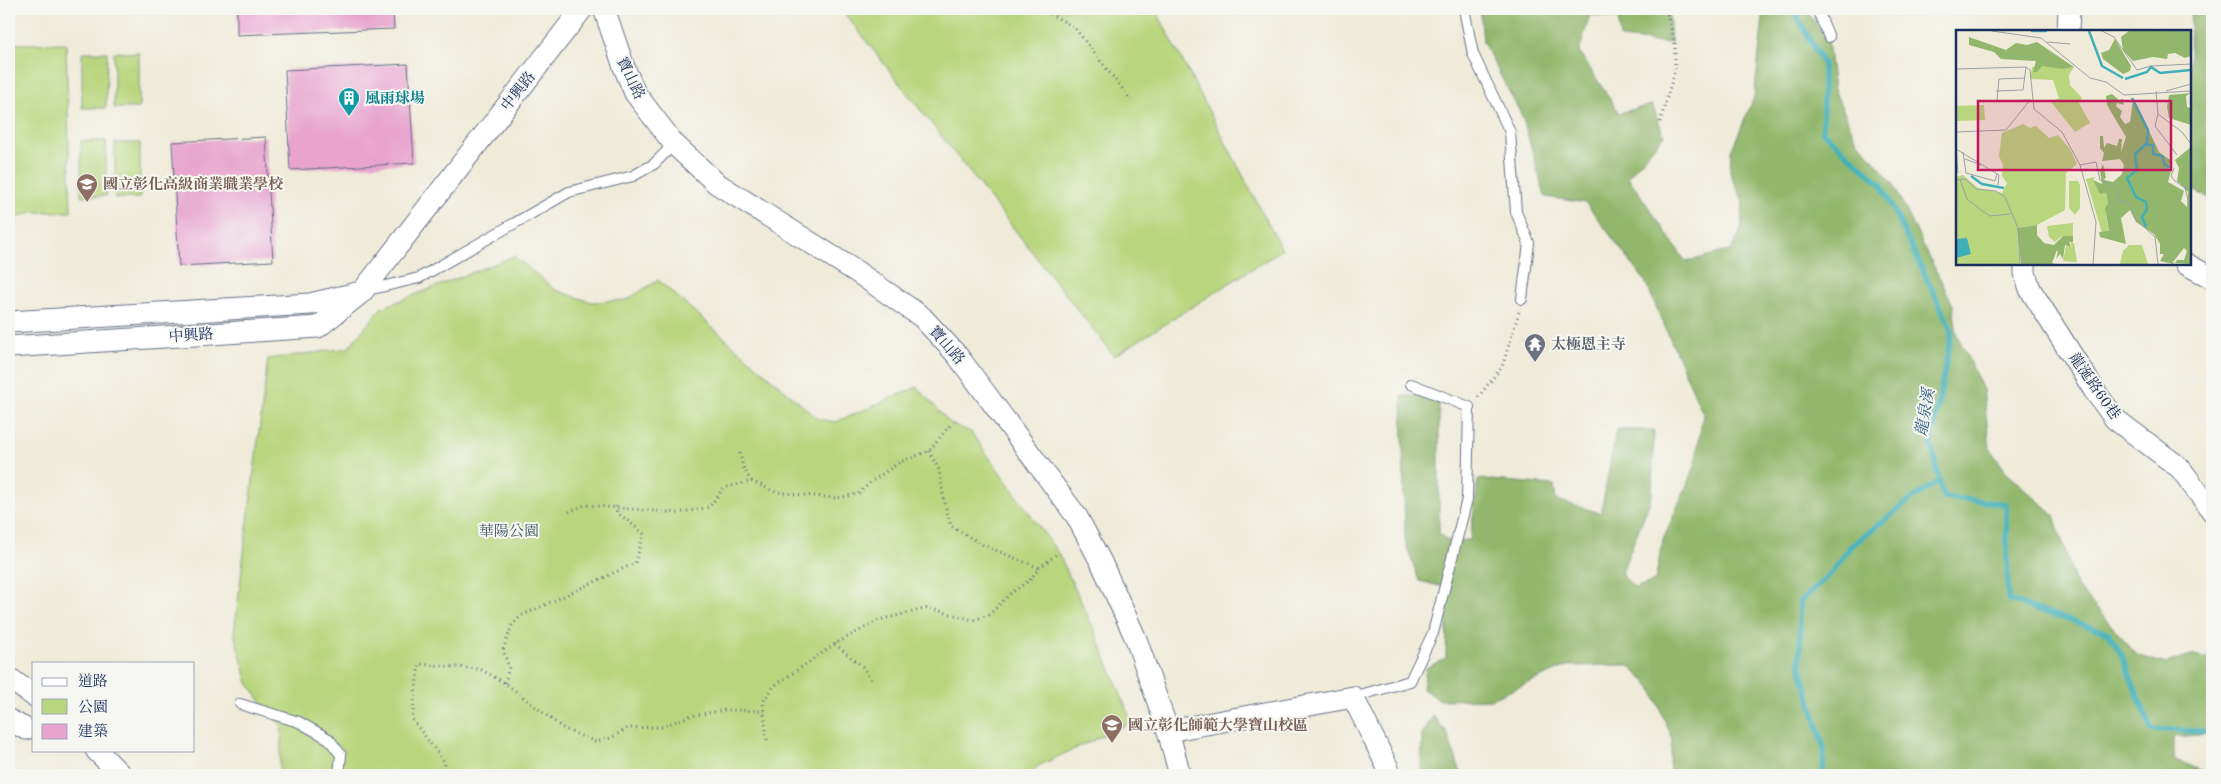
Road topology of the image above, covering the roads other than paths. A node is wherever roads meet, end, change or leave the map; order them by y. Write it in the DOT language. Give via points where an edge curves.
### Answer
graph roads {
  1 [pos="582,9"];
  2 [pos="604,9"];
  3 [pos="1464,9"];
  4 [pos="1816,9"];
  5 [pos="2069,9"];
  6 [pos="2068,30"];
  7 [pos="1829,37"];
  8 [pos="674,144"];
  9 [pos="2025,265"];
  10 [pos="2188,265"];
  11 [pos="2212,278"];
  12 [pos="362,292"];
  13 [pos="1522,299"];
  14 [pos="9,322"];
  15 [pos="9,346"];
  16 [pos="1411,384"];
  17 [pos="2212,511"];
  18 [pos="9,678"];
  19 [pos="32,695"];
  20 [pos="1353,697"];
  21 [pos="240,704"];
  22 [pos="1168,731"];
  23 [pos="98,752"];
  24 [pos="121,775"];
  25 [pos="339,775"];
  26 [pos="1180,775"];
  27 [pos="1389,775"];
  1 -- 12 [label="street, 中興路"];
  2 -- 8 [label="street, 寶山路" via="635,93"];
  3 -- 13 [label="lane" via="1472,54 1510,132 1516,212 1529,243"];
  4 -- 7 [label="lane"];
  5 -- 6 [label="street"];
  8 -- 12 [label="lane" via="654,164 633,176 568,192 419,278"];
  8 -- 22 [label="street, 寶山路" via="716,182 922,317 957,355 1078,517 1136,639"];
  9 -- 17 [label="street, 龍涎路60巷" via="2030,289 2115,419 2180,468"];
  10 -- 11 [label="street"];
  12 -- 14 [label="street, 中興路" via="310,304"];
  12 -- 15 [label="street, 中興路" via="318,327"];
  16 -- 20 [label="lane" via="1469,407 1467,499 1433,633 1410,681"];
  18 -- 19 [label="street"];
  20 -- 22 [label="street"];
  20 -- 27 [label="street"];
  21 -- 25 [label="lane" via="299,722 329,739 341,755"];
  22 -- 26 [label="street, 寶山路"];
  23 -- 24 [label="street"];
}
